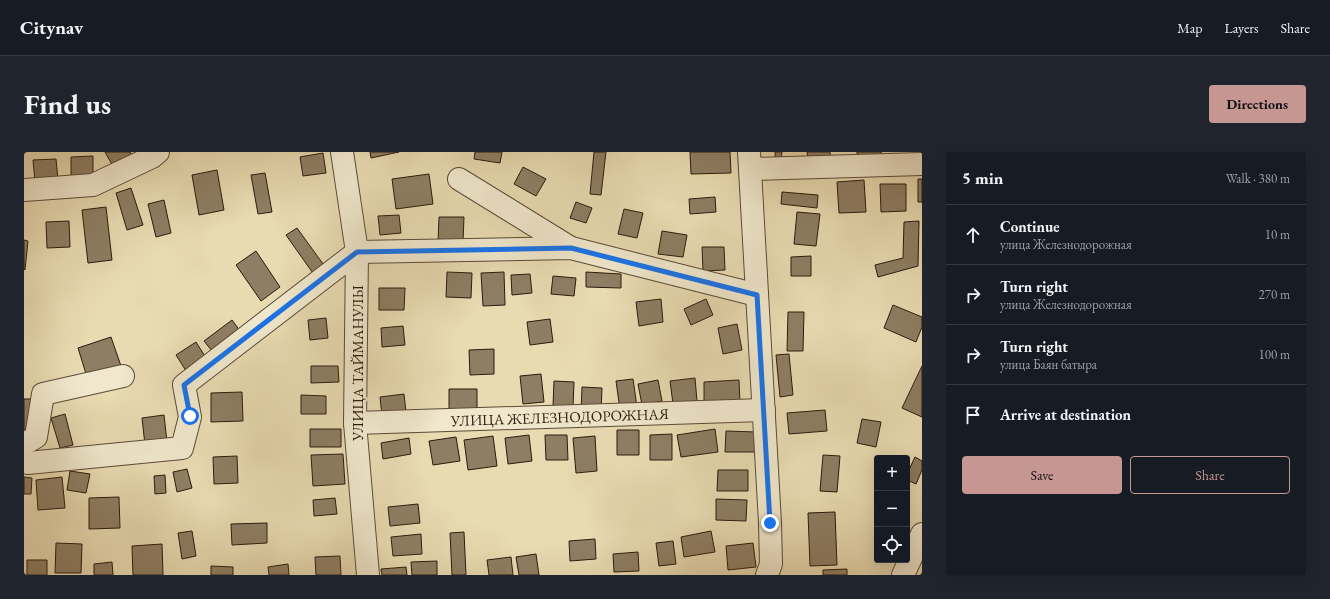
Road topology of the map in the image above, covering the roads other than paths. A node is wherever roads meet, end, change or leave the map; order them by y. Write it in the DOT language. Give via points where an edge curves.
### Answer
graph roads {
  1 [pos="158,152"];
  2 [pos="342,152"];
  3 [pos="750,161"];
  4 [pos="922,164"];
  5 [pos="459,179"];
  6 [pos="24,190"];
  7 [pos="571,248"];
  8 [pos="357,252"];
  9 [pos="757,295"];
  10 [pos="123,376"];
  11 [pos="764,410"];
  12 [pos="355,423"];
  13 [pos="24,444"];
  14 [pos="24,462"];
  15 [pos="922,534"];
  16 [pos="368,575"];
  17 [pos="767,575"];
  18 [pos="903,575"];
  1 -- 6 [label="street" via="93,185"];
  2 -- 8 [label="street, УЛИЦА ТАЙМАНУЛЫ"];
  3 -- 4 [label="street"];
  3 -- 9 [label="street"];
  5 -- 7 [label="street"];
  7 -- 8 [label="street"];
  7 -- 9 [label="street"];
  8 -- 12 [label="street, УЛИЦА ТАЙМАНУЛЫ"];
  8 -- 14 [label="street" via="184,385 190,416 182,448"];
  9 -- 11 [label="street"];
  10 -- 13 [label="street" via="43,394 36,437"];
  11 -- 12 [label="street, УЛИЦА ЖЕЛЕЗНОДОРОЖНАЯ"];
  11 -- 17 [label="street" via="771,557"];
  12 -- 16 [label="street, УЛИЦА ТАЙМАНУЛЫ"];
  15 -- 18 [label="street"];
}
